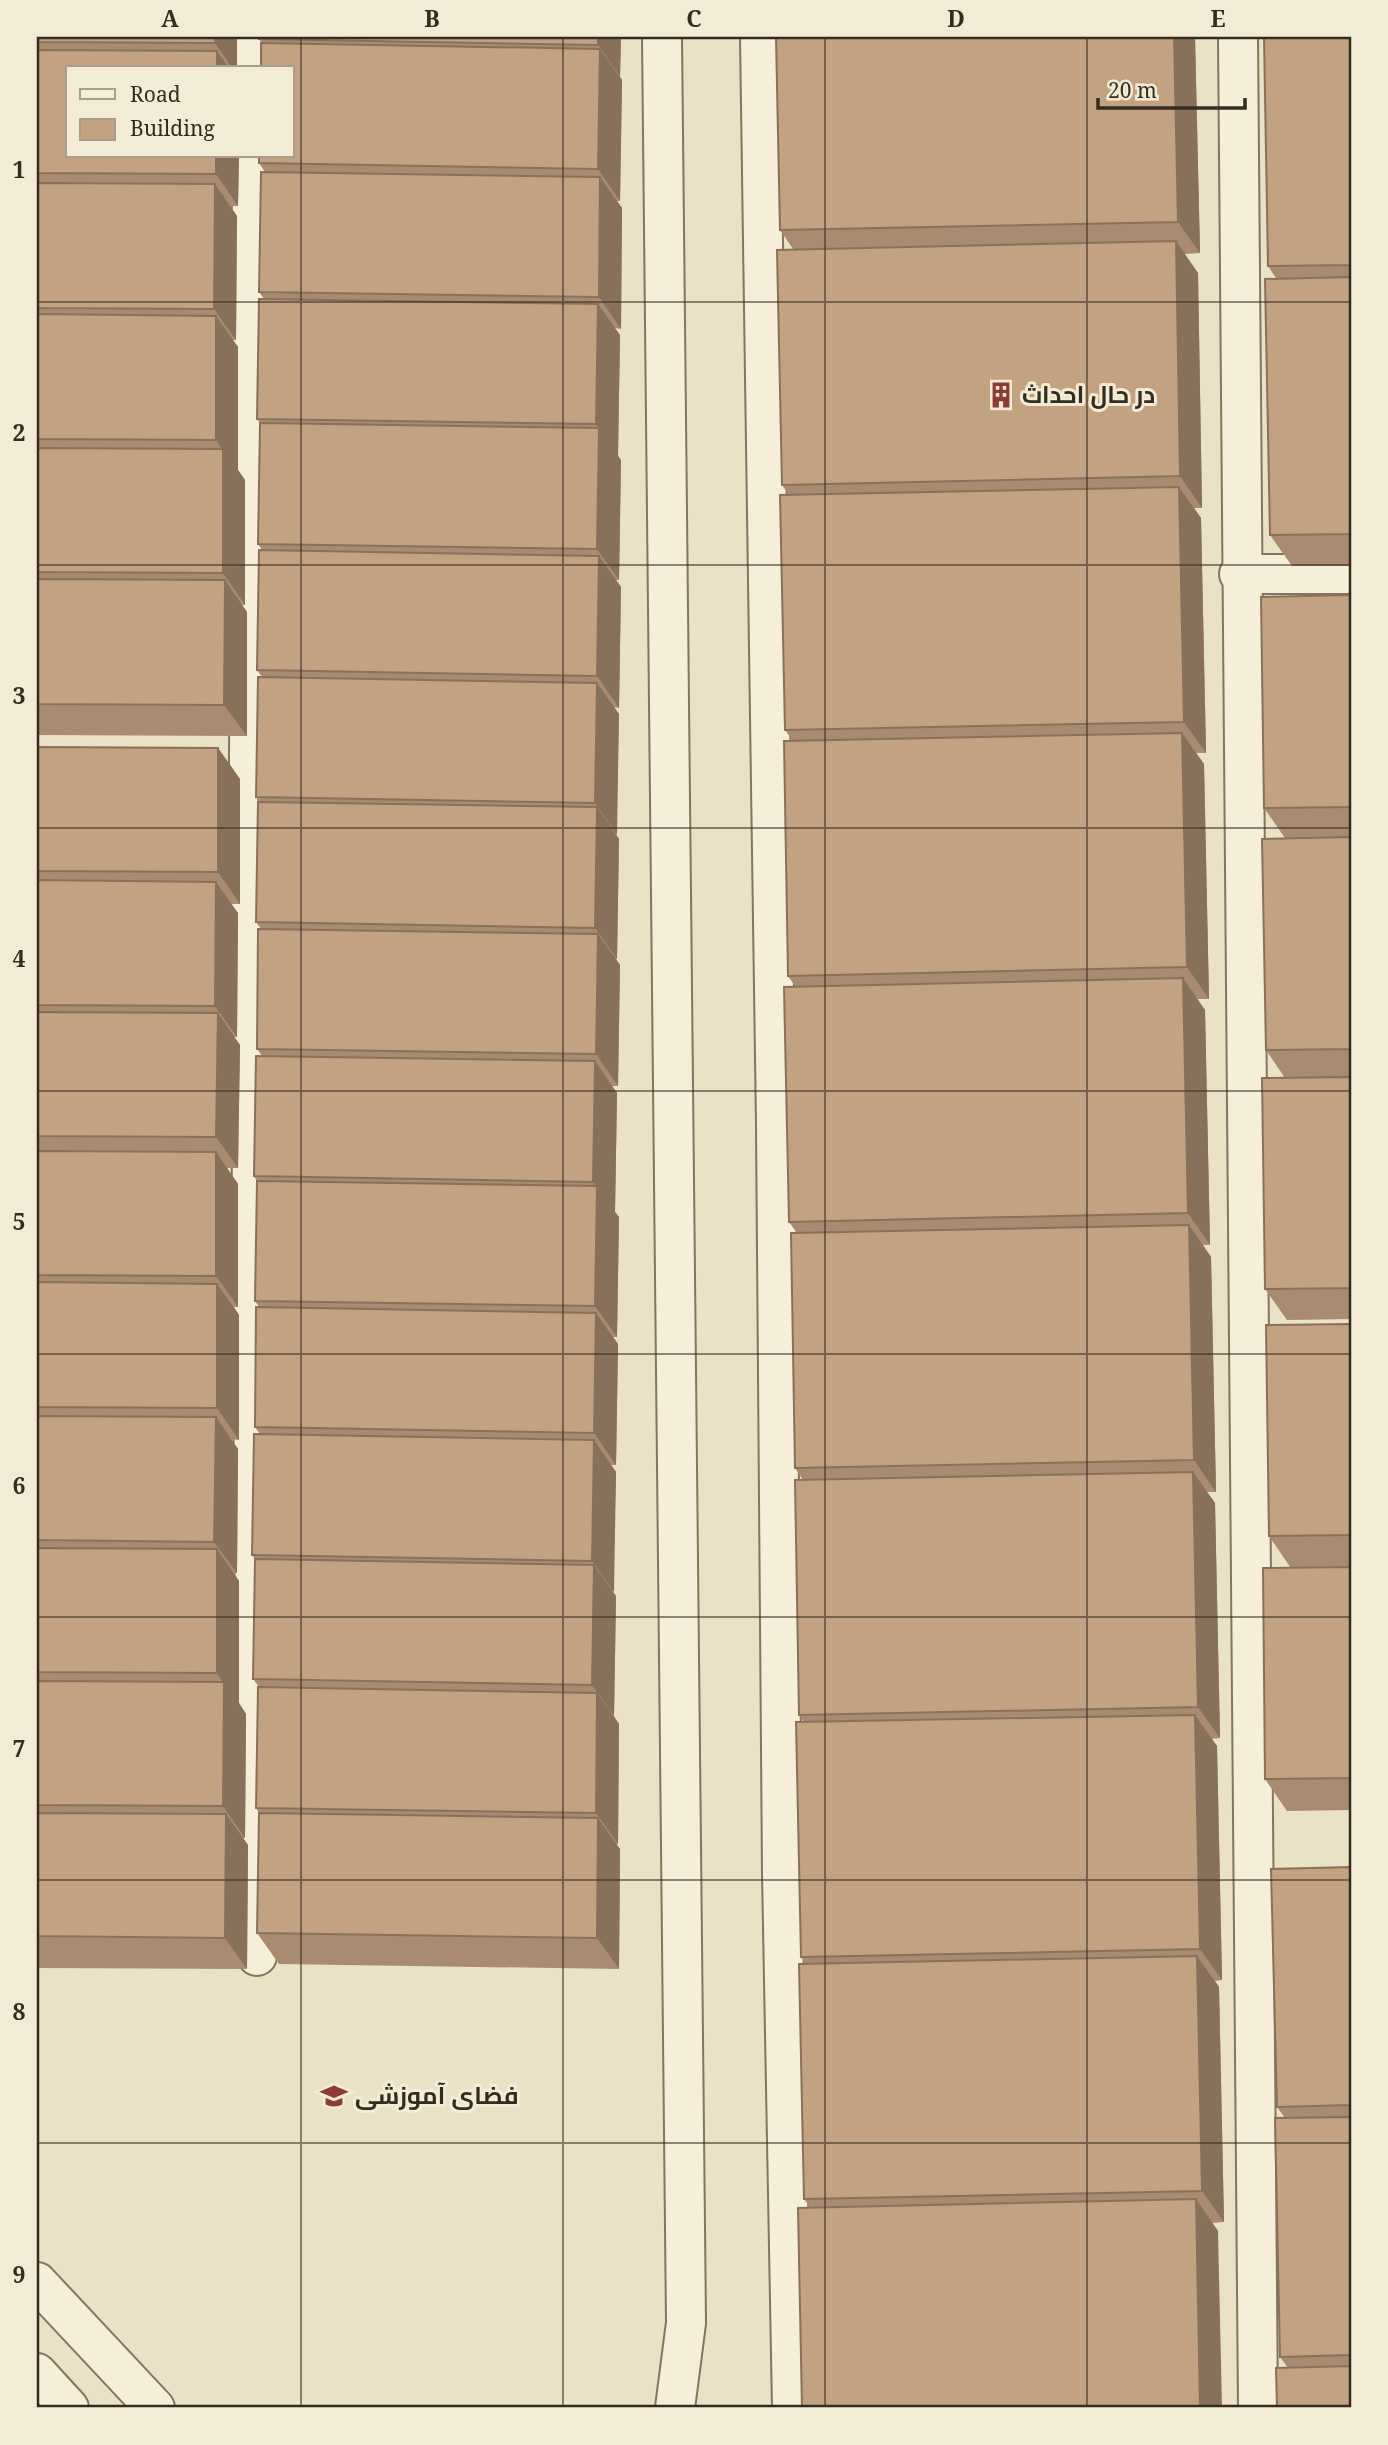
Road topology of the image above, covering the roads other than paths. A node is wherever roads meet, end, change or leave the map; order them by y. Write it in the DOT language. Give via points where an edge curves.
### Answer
graph roads {
  1 [pos="252,37"];
  2 [pos="662,37"];
  3 [pos="760,37"];
  4 [pos="1238,37"];
  5 [pos="252,66"];
  6 [pos="252,158"];
  7 [pos="1239,574"];
  8 [pos="1351,574"];
  9 [pos="209,758"];
  10 [pos="248,758"];
  11 [pos="257,1956"];
  12 [pos="37,2281"];
  13 [pos="37,2373"];
  14 [pos="69,2408"];
  15 [pos="155,2408"];
  16 [pos="675,2408"];
  17 [pos="792,2408"];
  18 [pos="1258,2408"];
  1 -- 5 [label="street"];
  2 -- 16 [label="street" via="686,2323"];
  3 -- 17 [label="street"];
  4 -- 7 [label="street"];
  6 -- 10 [label="street"];
  7 -- 8 [label="street"];
  7 -- 18 [label="street" via="1271,1872"];
  9 -- 10 [label="street"];
  10 -- 11 [label="street"];
  12 -- 15 [label="street"];
  13 -- 14 [label="street"];
}
